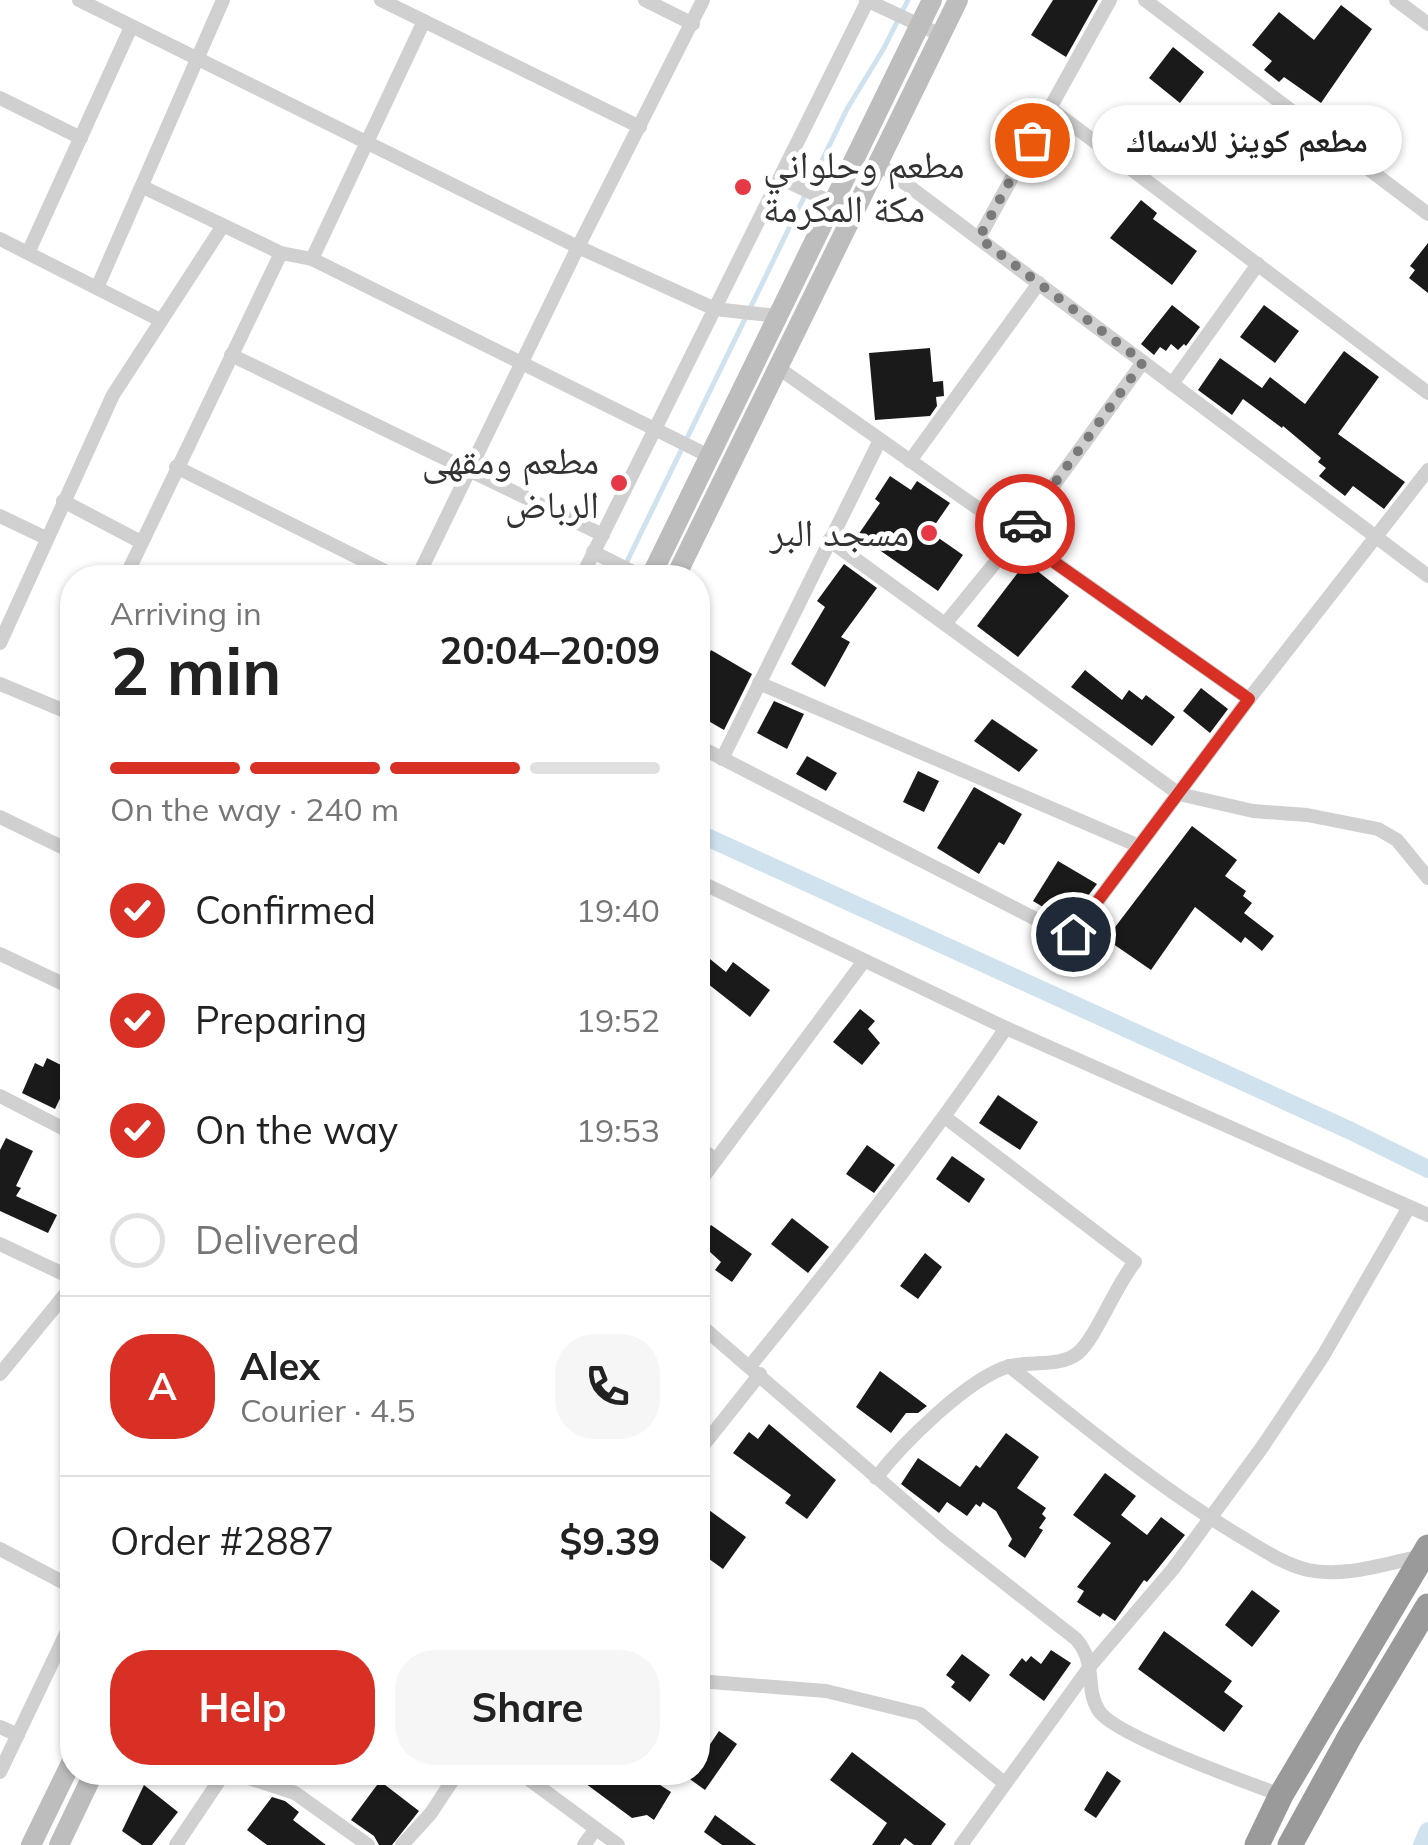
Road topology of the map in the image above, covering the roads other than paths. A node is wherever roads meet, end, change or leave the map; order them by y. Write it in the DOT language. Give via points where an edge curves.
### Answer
graph roads {
  1 [pos="79,0"];
  2 [pos="223,0"];
  3 [pos="381,0"];
  4 [pos="645,0"];
  5 [pos="704,0"];
  6 [pos="867,0"];
  7 [pos="932,0"];
  8 [pos="958,0"];
  9 [pos="1110,0"];
  10 [pos="1145,0"];
  11 [pos="1396,0"];
  12 [pos="424,21"];
  13 [pos="693,24"];
  14 [pos="920,24"];
  15 [pos="1428,24"];
  16 [pos="131,26"];
  17 [pos="941,34"];
  18 [pos="197,58"];
  19 [pos="0,98"];
  20 [pos="1050,108"];
  21 [pos="640,127"];
  22 [pos="81,138"];
  23 [pos="366,143"];
  24 [pos="878,163"];
  25 [pos="780,178"];
  26 [pos="143,187"];
  27 [pos="833,203"];
  28 [pos="1428,214"];
  29 [pos="222,227"];
  30 [pos="979,238"];
  31 [pos="0,239"];
  32 [pos="578,247"];
  33 [pos="281,253"];
  34 [pos="28,254"];
  35 [pos="312,259"];
  36 [pos="1258,264"];
  37 [pos="1039,283"];
  38 [pos="97,288"];
  39 [pos="715,309"];
  40 [pos="777,316"];
  41 [pos="160,320"];
  42 [pos="230,356"];
  43 [pos="1143,362"];
  44 [pos="522,364"];
  45 [pos="777,368"];
  46 [pos="1172,384"];
  47 [pos="1428,393"];
  48 [pos="655,430"];
  49 [pos="880,440"];
  50 [pos="709,456"];
  51 [pos="910,461"];
  52 [pos="176,467"];
  53 [pos="1428,470"];
  54 [pos="470,471"];
  55 [pos="62,501"];
  56 [pos="0,516"];
  57 [pos="602,535"];
  58 [pos="1017,536"];
  59 [pos="46,538"];
  60 [pos="1376,539"];
  61 [pos="829,540"];
  62 [pos="141,542"];
  63 [pos="594,552"];
  64 [pos="131,565"];
  65 [pos="373,565"];
  66 [pos="423,565"];
  67 [pos="588,565"];
  68 [pos="621,565"];
  69 [pos="654,565"];
  70 [pos="681,565"];
  71 [pos="1428,576"];
  72 [pos="6,612"];
  73 [pos="945,624"];
  74 [pos="0,643"];
  75 [pos="759,683"];
  76 [pos="0,684"];
  77 [pos="1249,699"];
  78 [pos="60,709"];
  79 [pos="710,752"];
  80 [pos="722,758"];
  81 [pos="1179,794"];
  82 [pos="0,817"];
  83 [pos="60,846"];
  84 [pos="1139,846"];
  85 [pos="1428,878"];
  86 [pos="710,887"];
  87 [pos="0,954"];
  88 [pos="864,962"];
  89 [pos="60,982"];
  90 [pos="1006,1028"];
  91 [pos="0,1096"];
  92 [pos="946,1118"];
  93 [pos="60,1127"];
  94 [pos="710,1156"];
  95 [pos="716,1160"];
  96 [pos="710,1168"];
  97 [pos="1409,1207"];
  98 [pos="1428,1214"];
  99 [pos="0,1244"];
  100 [pos="60,1272"];
  101 [pos="60,1301"];
  102 [pos="710,1333"];
  103 [pos="1009,1366"];
  104 [pos="755,1370"];
  105 [pos="0,1374"];
  106 [pos="710,1435"];
  107 [pos="876,1478"];
  108 [pos="1212,1519"];
  109 [pos="0,1549"];
  110 [pos="1425,1551"];
  111 [pos="60,1581"];
  112 [pos="1428,1606"];
  113 [pos="60,1646"];
  114 [pos="1091,1665"];
  115 [pos="710,1683"];
  116 [pos="0,1727"];
  117 [pos="18,1735"];
  118 [pos="0,1772"];
  119 [pos="1003,1782"];
  120 [pos="61,1785"];
  121 [pos="88,1785"];
  122 [pos="218,1785"];
  123 [pos="273,1785"];
  124 [pos="449,1785"];
  125 [pos="536,1785"];
  126 [pos="1281,1795"];
  127 [pos="596,1830"];
  128 [pos="31,1845"];
  129 [pos="59,1845"];
  130 [pos="176,1845"];
  131 [pos="368,1845"];
  132 [pos="402,1845"];
  133 [pos="584,1845"];
  134 [pos="618,1845"];
  135 [pos="961,1845"];
  136 [pos="1256,1845"];
  137 [pos="1290,1845"];
  1 -- 16 [label="street"];
  2 -- 18 [label="street"];
  3 -- 12 [label="street"];
  4 -- 13 [label="street"];
  5 -- 13 [label="street"];
  6 -- 14 [label="street"];
  6 -- 25 [label="street"];
  7 -- 14 [label="street"];
  8 -- 17 [label="street"];
  9 -- 20 [label="street"];
  10 -- 28 [label="street"];
  11 -- 15 [label="street"];
  12 -- 21 [label="street"];
  12 -- 23 [label="street"];
  13 -- 21 [label="street"];
  14 -- 17 [label="street"];
  14 -- 27 [label="street"];
  16 -- 18 [label="street"];
  16 -- 22 [label="street"];
  17 -- 24 [label="street"];
  18 -- 23 [label="street"];
  18 -- 26 [label="street"];
  19 -- 22 [label="street"];
  20 -- 30 [label="street"];
  20 -- 36 [label="street"];
  21 -- 32 [label="street"];
  22 -- 34 [label="street"];
  23 -- 32 [label="street"];
  23 -- 35 [label="street"];
  24 -- 30 [label="street"];
  24 -- 45 [label="street"];
  25 -- 27 [label="street"];
  25 -- 39 [label="street"];
  26 -- 29 [label="street"];
  26 -- 38 [label="street"];
  27 -- 40 [label="street"];
  29 -- 33 [label="street"];
  29 -- 41 [label="street"];
  30 -- 37 [label="street"];
  31 -- 34 [label="street"];
  32 -- 39 [label="street"];
  32 -- 44 [label="street"];
  33 -- 35 [label="street"];
  33 -- 42 [label="street"];
  34 -- 38 [label="street"];
  35 -- 44 [label="street"];
  36 -- 46 [label="street"];
  36 -- 47 [label="street"];
  37 -- 43 [label="street"];
  37 -- 51 [label="street"];
  38 -- 41 [label="street"];
  39 -- 40 [label="street"];
  39 -- 48 [label="street"];
  40 -- 50 [label="street"];
  41 -- 55 [label="street"];
  42 -- 52 [label="street"];
  42 -- 54 [label="street"];
  43 -- 46 [label="street"];
  43 -- 58 [label="street"];
  44 -- 48 [label="street"];
  44 -- 54 [label="street"];
  45 -- 49 [label="street"];
  45 -- 70 [label="street"];
  46 -- 60 [label="street"];
  48 -- 50 [label="street"];
  48 -- 57 [label="street"];
  49 -- 51 [label="street"];
  49 -- 61 [label="street"];
  50 -- 69 [label="street"];
  51 -- 58 [label="street"];
  52 -- 62 [label="street"];
  52 -- 65 [label="street"];
  53 -- 60 [label="street"];
  54 -- 57 [label="street"];
  54 -- 66 [label="street"];
  55 -- 59 [label="street"];
  55 -- 62 [label="street"];
  56 -- 59 [label="street"];
  57 -- 63 [label="street"];
  58 -- 73 [label="street"];
  58 -- 77 [label="street"];
  59 -- 72 [label="street"];
  60 -- 71 [label="street"];
  60 -- 77 [label="street"];
  61 -- 73 [label="street"];
  61 -- 75 [label="street"];
  62 -- 64 [label="street"];
  63 -- 67 [label="street"];
  63 -- 68 [label="street"];
  72 -- 74 [label="street"];
  73 -- 81 [label="street"];
  75 -- 80 [label="street"];
  75 -- 84 [label="street"];
  76 -- 78 [label="street"];
  77 -- 81 [label="street"];
  79 -- 80 [label="street"];
  80 -- 84 [label="street" via="1067,936 1080,929"];
  81 -- 84 [label="street"];
  81 -- 85 [label="street" via="1378,829 1398,840"];
  82 -- 83 [label="street"];
  86 -- 88 [label="street"];
  87 -- 89 [label="street"];
  88 -- 90 [label="street"];
  88 -- 95 [label="street"];
  90 -- 92 [label="street"];
  90 -- 97 [label="street"];
  91 -- 93 [label="street"];
  92 -- 103 [label="street" via="1135,1262 1078,1353"];
  92 -- 104 [label="street"];
  94 -- 95 [label="street"];
  95 -- 96 [label="street"];
  97 -- 98 [label="street"];
  97 -- 108 [label="street" via="1324,1356"];
  99 -- 100 [label="street"];
  101 -- 105 [label="street"];
  102 -- 104 [label="street"];
  103 -- 107 [label="street" via="904,1442"];
  103 -- 108 [label="street"];
  104 -- 106 [label="street"];
  104 -- 107 [label="street"];
  107 -- 114 [label="street" via="1076,1639"];
  108 -- 110 [label="street" via="1312,1571 1346,1572"];
  108 -- 114 [label="street"];
  109 -- 111 [label="street"];
  110 -- 126 [label="highway"];
  112 -- 137 [label="highway"];
  113 -- 117 [label="street"];
  114 -- 119 [label="street"];
  114 -- 126 [label="street" via="1095,1705 1110,1723"];
  115 -- 119 [label="street" via="826,1691 920,1714"];
  116 -- 117 [label="street"];
  117 -- 118 [label="street"];
  119 -- 135 [label="street"];
  120 -- 128 [label="street"];
  121 -- 129 [label="street"];
  122 -- 130 [label="street"];
  123 -- 131 [label="street"];
  124 -- 132 [label="street"];
  125 -- 127 [label="street"];
  126 -- 136 [label="highway"];
  127 -- 133 [label="street"];
  127 -- 134 [label="street"];
}
